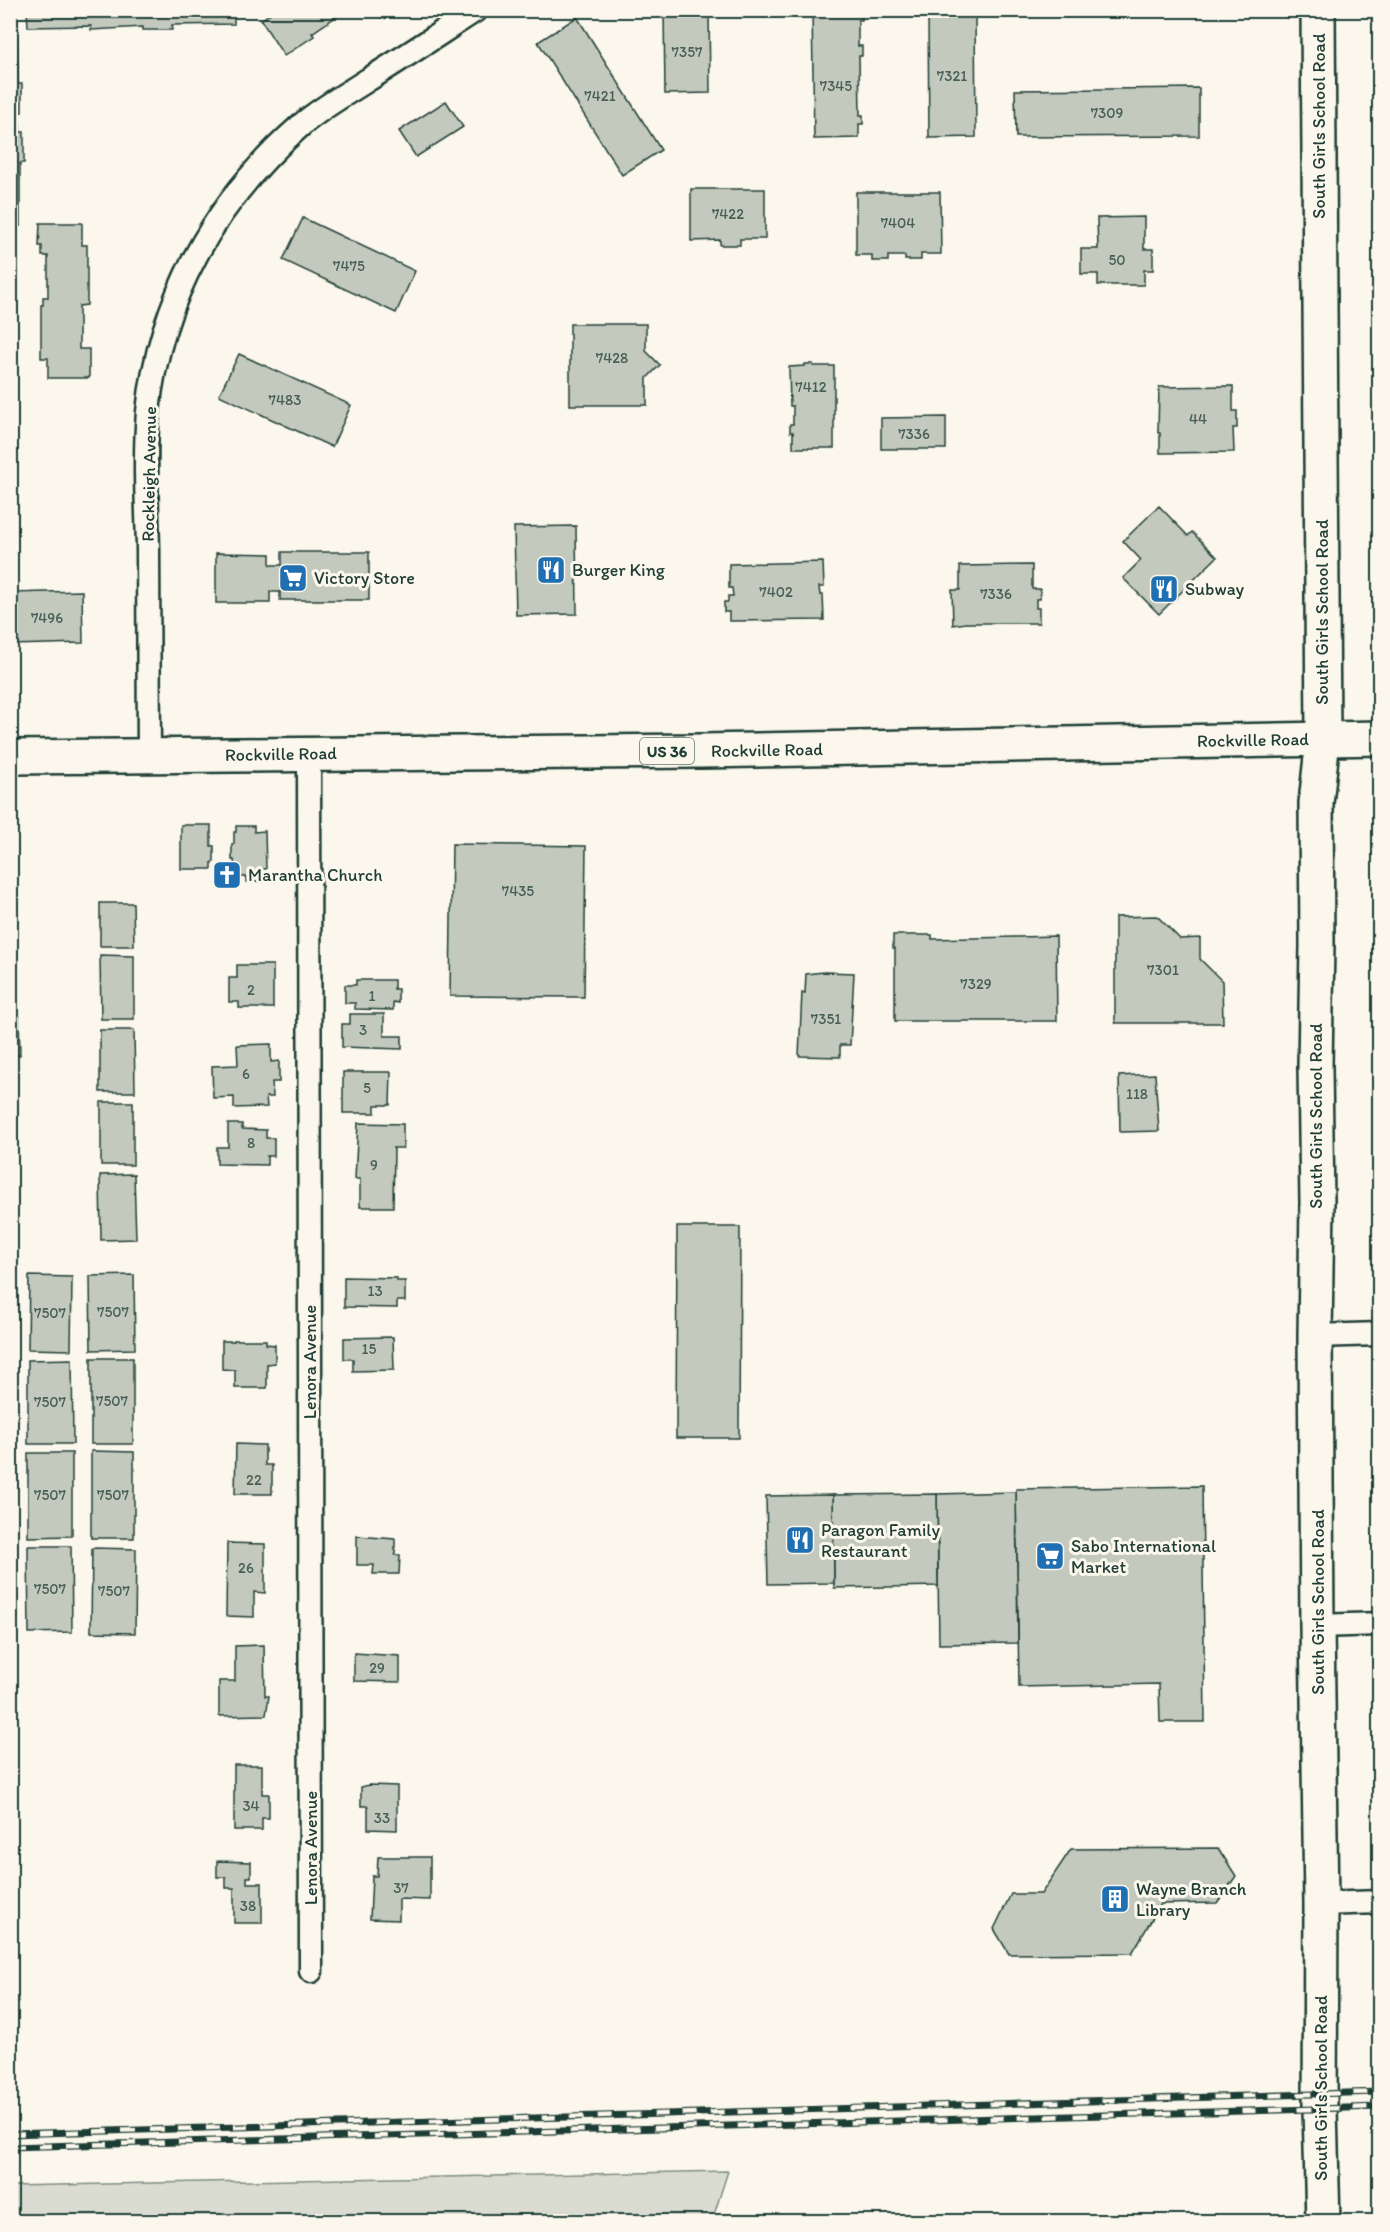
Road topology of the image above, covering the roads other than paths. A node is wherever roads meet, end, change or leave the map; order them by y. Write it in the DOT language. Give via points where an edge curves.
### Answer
graph roads {
  1 [pos="476,10"];
  2 [pos="1318,10"];
  3 [pos="1380,738"];
  4 [pos="1323,739"];
  5 [pos="309,753"];
  6 [pos="149,756"];
  7 [pos="10,757"];
  8 [pos="1380,1334"];
  9 [pos="1316,1336"];
  10 [pos="1380,1624"];
  11 [pos="1317,1626"];
  12 [pos="1380,1902"];
  13 [pos="1321,1904"];
  14 [pos="311,1971"];
  15 [pos="1323,2222"];
  1 -- 6 [label="street, Rockleigh Avenue" via="332,102 266,157 213,224 183,280 154,371 147,434"];
  2 -- 4 [label="main road, South Girls School Road"];
  3 -- 4 [label="main road, Rockville Road / US 36"];
  4 -- 5 [label="main road, Rockville Road / US 36" via="673,751"];
  4 -- 9 [label="main road, South Girls School Road" via="1316,814"];
  5 -- 6 [label="main road, Rockville Road / US 36"];
  5 -- 14 [label="street, Lenora Avenue"];
  6 -- 7 [label="main road, Rockville Road / US 36"];
  8 -- 9 [label="street"];
  9 -- 11 [label="main road, South Girls School Road"];
  10 -- 11 [label="street"];
  11 -- 13 [label="main road, South Girls School Road"];
  12 -- 13 [label="street"];
  13 -- 15 [label="main road, South Girls School Road"];
}
